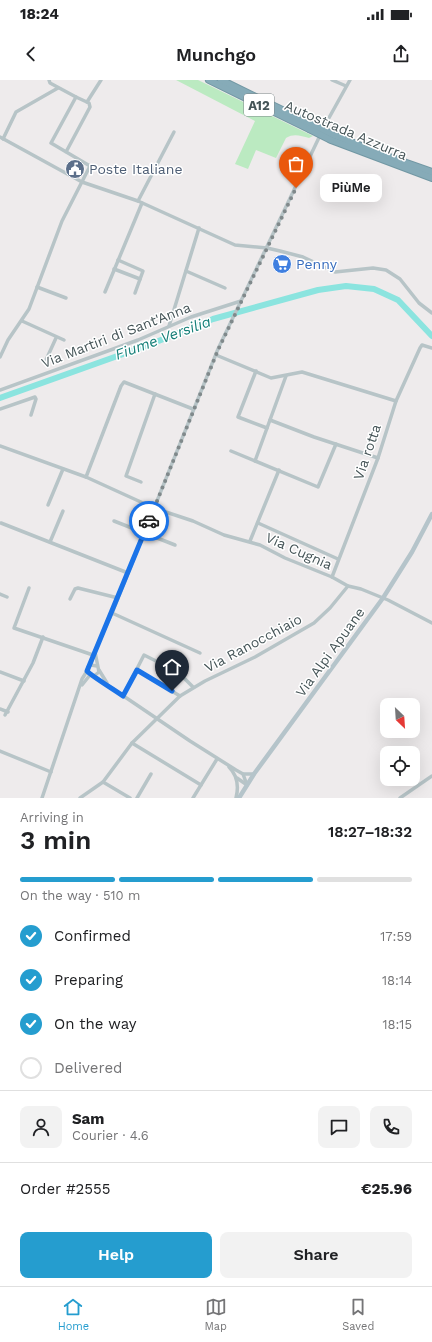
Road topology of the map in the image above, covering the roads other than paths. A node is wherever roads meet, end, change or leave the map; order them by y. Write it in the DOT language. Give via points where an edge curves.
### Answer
graph roads {
  1 [pos="49,80"];
  2 [pos="101,80"];
  3 [pos="209,80"];
  4 [pos="221,80"];
  5 [pos="332,80"];
  6 [pos="350,80"];
  7 [pos="346,86"];
  8 [pos="58,88"];
  9 [pos="76,97"];
  10 [pos="87,102"];
  11 [pos="310,127"];
  12 [pos="174,132"];
  13 [pos="333,137"];
  14 [pos="1,138"];
  15 [pos="66,152"];
  16 [pos="432,172"];
  17 [pos="432,178"];
  18 [pos="82,182"];
  19 [pos="140,202"];
  20 [pos="199,228"];
  21 [pos="267,248"];
  22 [pos="118,260"];
  23 [pos="114,269"];
  24 [pos="186,271"];
  25 [pos="140,279"];
  26 [pos="37,287"];
  27 [pos="225,288"];
  28 [pos="105,292"];
  29 [pos="135,293"];
  30 [pos="66,298"];
  31 [pos="241,301"];
  32 [pos="431,311"];
  33 [pos="22,321"];
  34 [pos="169,326"];
  35 [pos="56,338"];
  36 [pos="64,340"];
  37 [pos="432,348"];
  38 [pos="216,355"];
  39 [pos="0,357"];
  40 [pos="46,360"];
  41 [pos="256,371"];
  42 [pos="286,376"];
  43 [pos="0,390"];
  44 [pos="155,394"];
  45 [pos="396,401"];
  46 [pos="0,409"];
  47 [pos="193,409"];
  48 [pos="31,415"];
  49 [pos="270,420"];
  50 [pos="267,428"];
  51 [pos="336,444"];
  52 [pos="0,446"];
  53 [pos="231,451"];
  54 [pos="378,458"];
  55 [pos="255,461"];
  56 [pos="63,469"];
  57 [pos="279,470"];
  58 [pos="86,477"];
  59 [pos="140,482"];
  60 [pos="48,505"];
  61 [pos="154,508"];
  62 [pos="63,511"];
  63 [pos="432,514"];
  64 [pos="114,521"];
  65 [pos="1,523"];
  66 [pos="258,523"];
  67 [pos="144,532"];
  68 [pos="250,541"];
  69 [pos="50,542"];
  70 [pos="175,545"];
  71 [pos="338,559"];
  72 [pos="128,573"];
  73 [pos="332,577"];
  74 [pos="348,586"];
  75 [pos="29,588"];
  76 [pos="0,594"];
  77 [pos="7,597"];
  78 [pos="118,598"];
  79 [pos="383,598"];
  80 [pos="70,599"];
  81 [pos="112,613"];
  82 [pos="432,623"];
  83 [pos="43,637"];
  84 [pos="94,653"];
  85 [pos="200,653"];
  86 [pos="91,665"];
  87 [pos="97,666"];
  88 [pos="99,670"];
  89 [pos="137,670"];
  90 [pos="87,671"];
  91 [pos="0,672"];
  92 [pos="92,676"];
  93 [pos="24,681"];
  94 [pos="111,686"];
  95 [pos="193,687"];
  96 [pos="80,688"];
  97 [pos="123,696"];
  98 [pos="180,696"];
  99 [pos="0,709"];
  100 [pos="158,718"];
  101 [pos="132,743"];
  102 [pos="0,751"];
  103 [pos="217,759"];
  104 [pos="226,764"];
  105 [pos="51,772"];
  106 [pos="151,774"];
  107 [pos="243,774"];
  108 [pos="254,774"];
  109 [pos="432,776"];
  110 [pos="236,778"];
  111 [pos="103,782"];
  112 [pos="201,785"];
  113 [pos="247,785"];
  114 [pos="42,798"];
  115 [pos="80,798"];
  116 [pos="130,798"];
  117 [pos="137,798"];
  118 [pos="193,798"];
  119 [pos="237,798"];
  120 [pos="400,798"];
  1 -- 8 [label="street"];
  2 -- 10 [label="street"];
  3 -- 11 [label="highway, Autostrada Azzurra / A12"];
  4 -- 11 [label="highway, Autostrada Azzurra / A12"];
  5 -- 7 [label="street"];
  6 -- 7 [label="street"];
  7 -- 21 [label="street"];
  8 -- 9 [label="street"];
  8 -- 14 [label="street" via="16,112"];
  9 -- 10 [label="street"];
  9 -- 15 [label="street" via="52,143"];
  10 -- 15 [label="street" via="90,107"];
  11 -- 13 [label="highway, Autostrada Azzurra / A12, bridge"];
  12 -- 19 [label="street"];
  13 -- 16 [label="highway, Autostrada Azzurra / A12"];
  13 -- 17 [label="highway, Autostrada Azzurra / A12"];
  14 -- 18 [label="street"];
  15 -- 18 [label="street" via="90,166"];
  18 -- 19 [label="street"];
  18 -- 26 [label="street" via="62,221"];
  19 -- 20 [label="street"];
  19 -- 22 [label="street"];
  20 -- 21 [label="street" via="235,245"];
  20 -- 24 [label="street"];
  21 -- 31 [label="street"];
  21 -- 32 [label="street" via="303,257 335,272 373,268 386,270 400,279 419,303"];
  22 -- 23 [label="street"];
  22 -- 25 [label="street" via="143,272"];
  23 -- 25 [label="street"];
  23 -- 28 [label="street"];
  24 -- 27 [label="street"];
  24 -- 34 [label="street"];
  25 -- 29 [label="street"];
  26 -- 30 [label="street"];
  26 -- 33 [label="street"];
  31 -- 34 [label="street, Via Martiri di Sant'Anna"];
  31 -- 38 [label="street"];
  33 -- 35 [label="street"];
  33 -- 39 [label="street" via="8,340"];
  34 -- 43 [label="street, Via Martiri di Sant'Anna"];
  35 -- 36 [label="street"];
  35 -- 40 [label="street"];
  37 -- 45 [label="street, Via rotta" via="420,348"];
  38 -- 41 [label="street"];
  38 -- 47 [label="street"];
  41 -- 42 [label="street" via="271,378"];
  41 -- 50 [label="street" via="238,417"];
  42 -- 45 [label="street" via="302,372"];
  42 -- 49 [label="street"];
  44 -- 47 [label="street"];
  44 -- 58 [label="street" via="124,382"];
  44 -- 59 [label="street" via="126,476"];
  45 -- 54 [label="street, Via rotta"];
  46 -- 48 [label="street" via="35,397"];
  47 -- 61 [label="street"];
  49 -- 50 [label="street"];
  49 -- 51 [label="street"];
  50 -- 55 [label="street"];
  51 -- 54 [label="street"];
  51 -- 57 [label="street" via="318,487"];
  52 -- 56 [label="street, Via Cugnia"];
  53 -- 55 [label="street"];
  54 -- 71 [label="street, Via rotta"];
  55 -- 57 [label="street"];
  56 -- 58 [label="street, Via Cugnia"];
  56 -- 60 [label="street"];
  57 -- 66 [label="street"];
  58 -- 61 [label="street, Via Cugnia"];
  61 -- 67 [label="street"];
  61 -- 68 [label="street, Via Cugnia" via="224,535"];
  62 -- 69 [label="street"];
  63 -- 79 [label="main road, Via Alpi Apuane"];
  64 -- 67 [label="street"];
  65 -- 69 [label="street"];
  66 -- 68 [label="street"];
  66 -- 71 [label="street"];
  67 -- 70 [label="street"];
  67 -- 72 [label="street"];
  68 -- 73 [label="street, Via Cugnia"];
  69 -- 72 [label="street"];
  71 -- 73 [label="street, Via rotta"];
  72 -- 78 [label="street"];
  73 -- 74 [label="street, Via Cugnia"];
  74 -- 79 [label="street, Via Cugnia"];
  74 -- 95 [label="street, Via Ranocchiaio" via="330,608 308,627 255,658"];
  75 -- 83 [label="street" via="14,628"];
  76 -- 77 [label="street"];
  78 -- 80 [label="street" via="78,588"];
  78 -- 81 [label="street"];
  79 -- 82 [label="street, Via Cugnia"];
  79 -- 108 [label="main road, Via Alpi Apuane"];
  81 -- 84 [label="street"];
  81 -- 85 [label="street"];
  83 -- 84 [label="street"];
  83 -- 93 [label="street"];
  84 -- 86 [label="street"];
  84 -- 87 [label="street"];
  86 -- 87 [label="street"];
  86 -- 90 [label="street"];
  87 -- 88 [label="street"];
  88 -- 92 [label="street"];
  88 -- 94 [label="street"];
  89 -- 95 [label="street" via="144,655 166,666 171,665"];
  89 -- 97 [label="street"];
  89 -- 98 [label="street"];
  90 -- 92 [label="street"];
  90 -- 96 [label="street"];
  91 -- 93 [label="street"];
  92 -- 94 [label="street"];
  92 -- 96 [label="street"];
  93 -- 99 [label="street" via="6,714"];
  94 -- 97 [label="street"];
  95 -- 98 [label="street, Via Ranocchiaio"];
  96 -- 105 [label="street"];
  97 -- 100 [label="street"];
  98 -- 100 [label="street, Via Ranocchiaio"];
  100 -- 101 [label="street, Via Ranocchiaio"];
  100 -- 103 [label="street"];
  101 -- 111 [label="street, Via Ranocchiaio"];
  101 -- 112 [label="street"];
  102 -- 105 [label="street"];
  103 -- 104 [label="street"];
  103 -- 112 [label="street"];
  104 -- 107 [label="street"];
  104 -- 110 [label="street"];
  105 -- 114 [label="street"];
  106 -- 117 [label="street"];
  107 -- 108 [label="street"];
  107 -- 113 [label="street"];
  108 -- 113 [label="main road, Via Alpi Apuane"];
  109 -- 120 [label="street"];
  110 -- 113 [label="street"];
  110 -- 119 [label="street"];
  111 -- 115 [label="street, Via Ranocchiaio"];
  111 -- 116 [label="street"];
  112 -- 118 [label="street"];
  113 -- 119 [label="main road, Via Alpi Apuane"];
}
